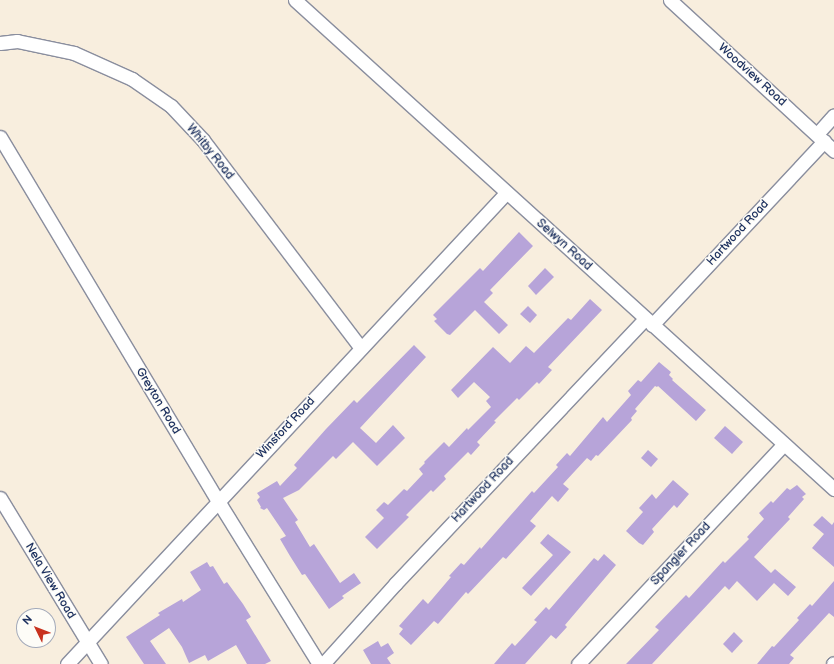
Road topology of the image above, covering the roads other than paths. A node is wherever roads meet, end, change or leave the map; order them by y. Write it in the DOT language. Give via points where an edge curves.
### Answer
graph roads {
  1 [pos="295,0"];
  2 [pos="670,0"];
  3 [pos="0,43"];
  4 [pos="834,115"];
  5 [pos="0,137"];
  6 [pos="820,138"];
  7 [pos="834,150"];
  8 [pos="506,193"];
  9 [pos="648,322"];
  10 [pos="361,348"];
  11 [pos="784,444"];
  12 [pos="834,490"];
  13 [pos="0,498"];
  14 [pos="218,501"];
  15 [pos="88,642"];
  16 [pos="66,664"];
  17 [pos="101,664"];
  18 [pos="319,664"];
  19 [pos="323,664"];
  20 [pos="578,664"];
  1 -- 8 [label="street, Selwyn Road"];
  2 -- 6 [label="street, Woodview Road"];
  3 -- 10 [label="street, Whitby Road" via="17,41 74,53 132,79 171,106 203,140"];
  4 -- 6 [label="street, Hartwood Road"];
  5 -- 14 [label="street, Greyton Road"];
  6 -- 7 [label="street, Woodview Road"];
  6 -- 9 [label="street, Hartwood Road"];
  8 -- 9 [label="street, Selwyn Road"];
  8 -- 10 [label="street, Winsford Road"];
  9 -- 11 [label="street, Selwyn Road"];
  9 -- 19 [label="street, Hartwood Road" via="395,584"];
  10 -- 14 [label="street, Winsford Road"];
  11 -- 12 [label="street, Selwyn Road"];
  11 -- 20 [label="street, Spangler Road"];
  13 -- 15 [label="street, Nela View Road"];
  14 -- 15 [label="street, Winsford Road"];
  14 -- 18 [label="street, Greyton Road"];
  15 -- 16 [label="street, Winsford Road"];
  15 -- 17 [label="street, Nela View Road"];
}
